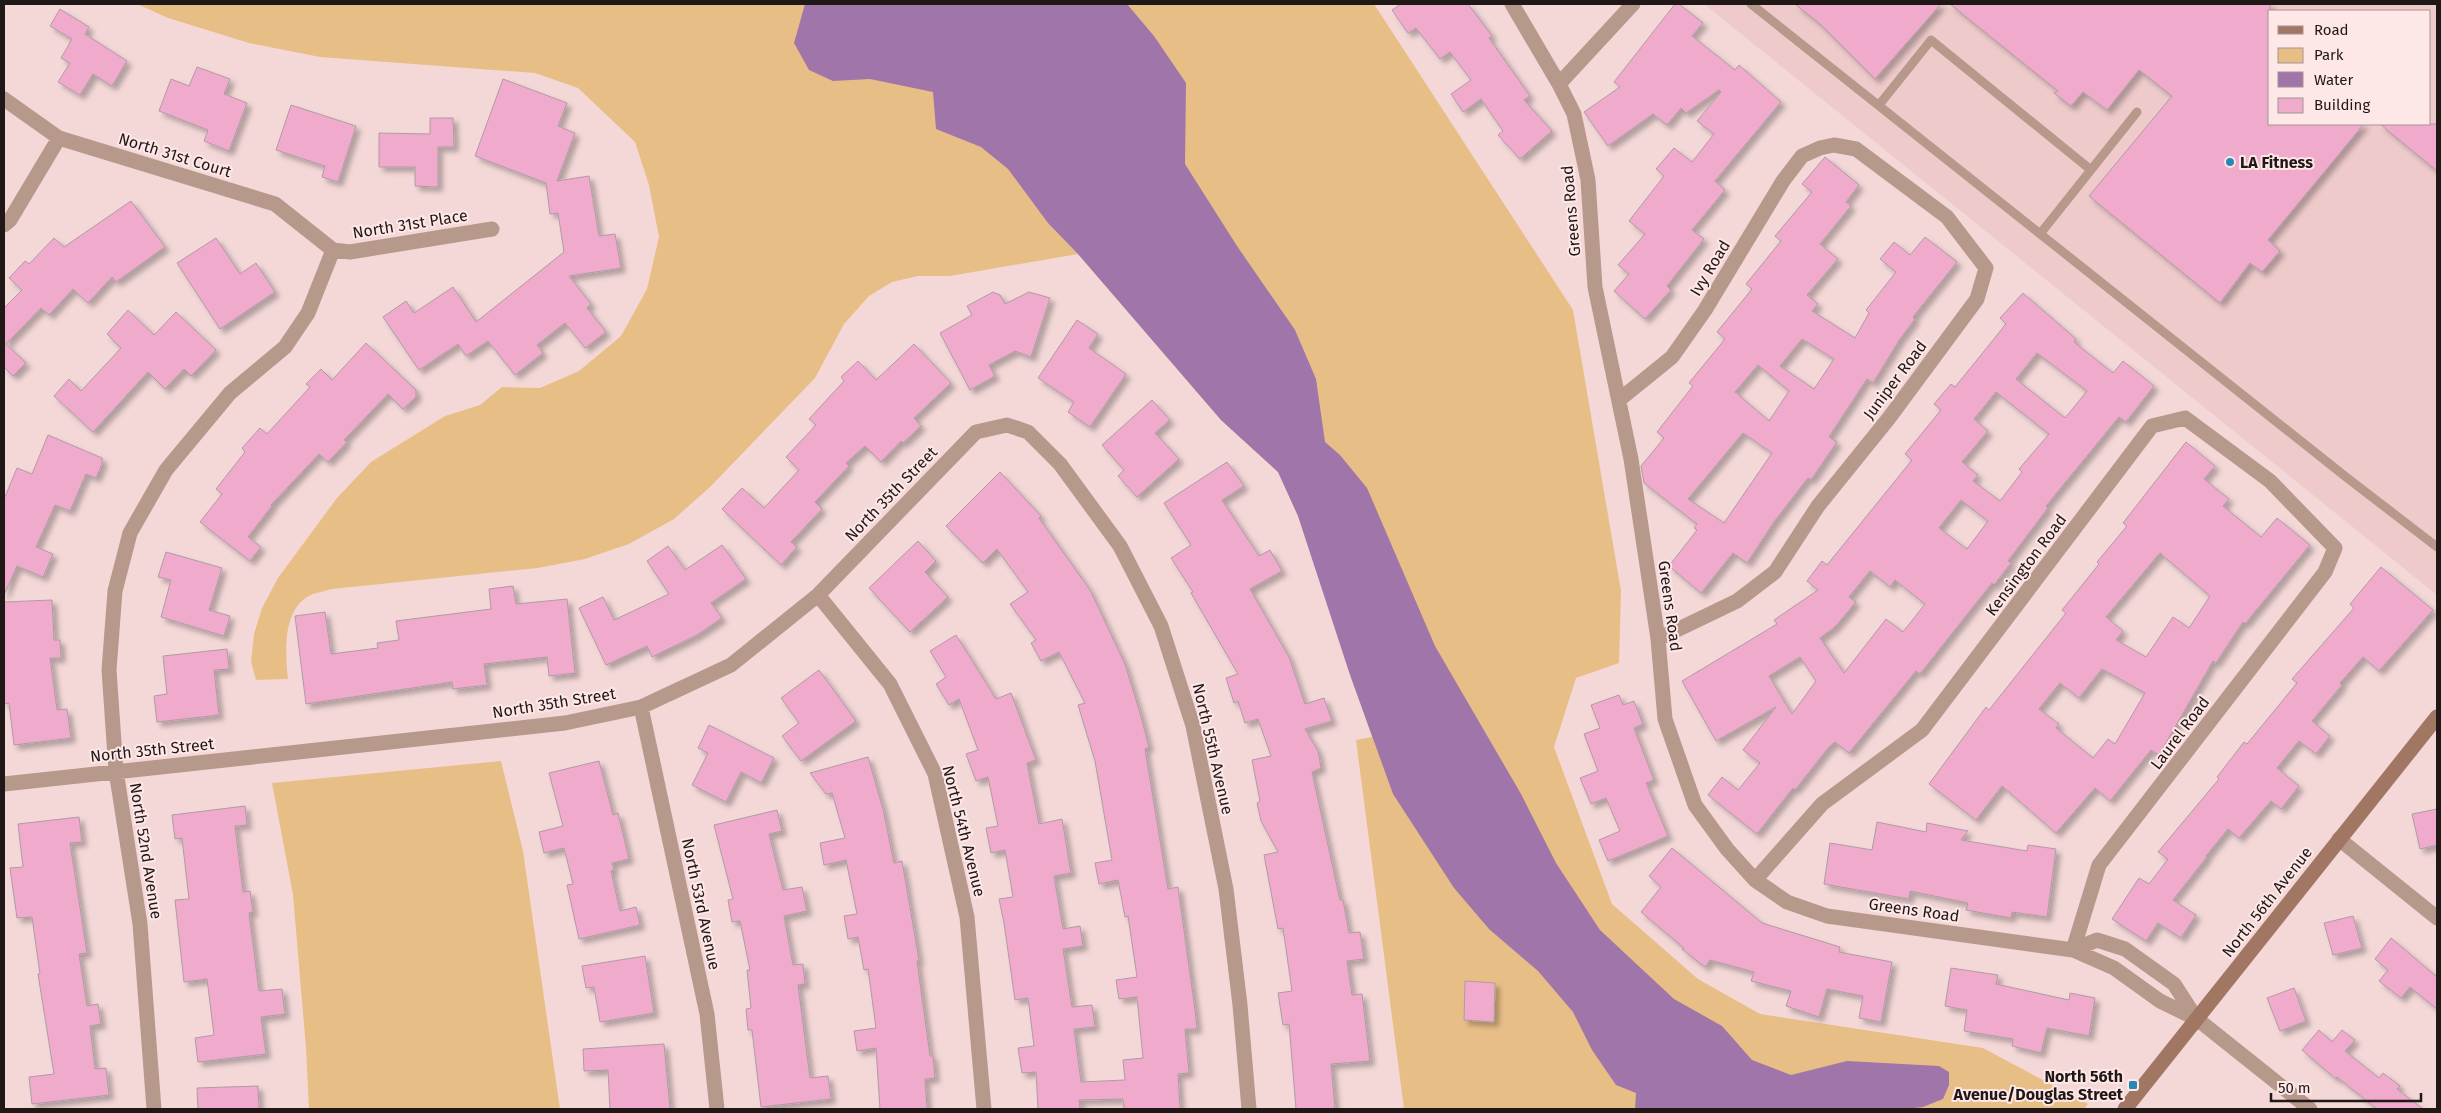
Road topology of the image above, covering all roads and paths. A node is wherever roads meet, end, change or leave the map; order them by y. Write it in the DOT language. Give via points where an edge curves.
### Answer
graph roads {
  1 [pos="1512,4"];
  2 [pos="1633,4"];
  3 [pos="1751,4"];
  4 [pos="1559,84"];
  5 [pos="4,99"];
  6 [pos="1879,106"];
  7 [pos="2137,112"];
  8 [pos="59,138"];
  9 [pos="1820,148"];
  10 [pos="2091,170"];
  11 [pos="4,225"];
  12 [pos="492,229"];
  13 [pos="2040,234"];
  14 [pos="333,250"];
  15 [pos="1619,400"];
  16 [pos="1007,425"];
  17 [pos="2335,548"];
  18 [pos="2437,548"];
  19 [pos="818,595"];
  20 [pos="1658,639"];
  21 [pos="640,707"];
  22 [pos="2437,717"];
  23 [pos="116,771"];
  24 [pos="4,784"];
  25 [pos="2339,839"];
  26 [pos="1755,880"];
  27 [pos="2437,918"];
  28 [pos="2073,950"];
  29 [pos="2134,956"];
  30 [pos="2121,974"];
  31 [pos="2197,1019"];
  32 [pos="154,1109"];
  33 [pos="716,1109"];
  34 [pos="984,1109"];
  35 [pos="1249,1109"];
  36 [pos="2125,1109"];
  37 [pos="2310,1109"];
  1 -- 4 [label="street, Greens Road"];
  2 -- 4 [label="street"];
  3 -- 6 [label="lane"];
  4 -- 15 [label="street, Greens Road" via="1574,114 1588,180 1595,287"];
  5 -- 8 [label="street, North 31st Court"];
  6 -- 10 [label="lane" via="1930,40"];
  6 -- 13 [label="lane"];
  7 -- 10 [label="lane"];
  8 -- 11 [label="street"];
  8 -- 14 [label="street, North 31st Court" via="275,204"];
  9 -- 15 [label="street, Ivy Road" via="1802,156 1783,181 1705,310 1672,357"];
  9 -- 20 [label="street, Juniper Road" via="1834,145 1856,149 1947,217 1986,268 1977,299 1889,418 1818,506 1775,572 1737,602"];
  10 -- 13 [label="lane"];
  12 -- 14 [label="street, North 31st Place" via="350,252"];
  13 -- 18 [label="lane"];
  14 -- 23 [label="street, North 52nd Avenue" via="308,313 285,347 230,393 166,470 130,533 115,591 109,670"];
  15 -- 20 [label="street, Greens Road"];
  16 -- 19 [label="street, North 35th Street" via="976,432"];
  16 -- 35 [label="street, North 55th Avenue" via="1028,432 1060,464 1120,546 1162,626 1193,726 1226,889"];
  17 -- 26 [label="street, Kensington Road" via="2270,481 2185,418 2152,426 1922,730 1822,804"];
  17 -- 28 [label="street, Laurel Road" via="2325,572 2100,865"];
  19 -- 21 [label="street, North 35th Street" via="730,665"];
  19 -- 34 [label="street, North 54th Avenue" via="890,684 935,774 967,917"];
  20 -- 26 [label="street, Greens Road" via="1665,719 1695,805"];
  21 -- 23 [label="street, North 35th Street" via="566,723"];
  21 -- 33 [label="street, North 53rd Avenue" via="707,1014"];
  22 -- 25 [label="street, North 56th Avenue"];
  23 -- 24 [label="street, North 35th Street"];
  23 -- 32 [label="street, North 52nd Avenue" via="140,924"];
  25 -- 27 [label="street"];
  25 -- 31 [label="street, North 56th Avenue"];
  26 -- 28 [label="street, Greens Road" via="1788,902 1826,916"];
  28 -- 29 [label="street" via="2097,940 2125,949"];
  28 -- 30 [label="street, Greens Road"];
  29 -- 30 [label="street"];
  29 -- 31 [label="street" via="2174,984"];
  30 -- 31 [label="street, Greens Road" via="2160,1001"];
  31 -- 36 [label="street, North 56th Avenue"];
  31 -- 37 [label="street"];
}
